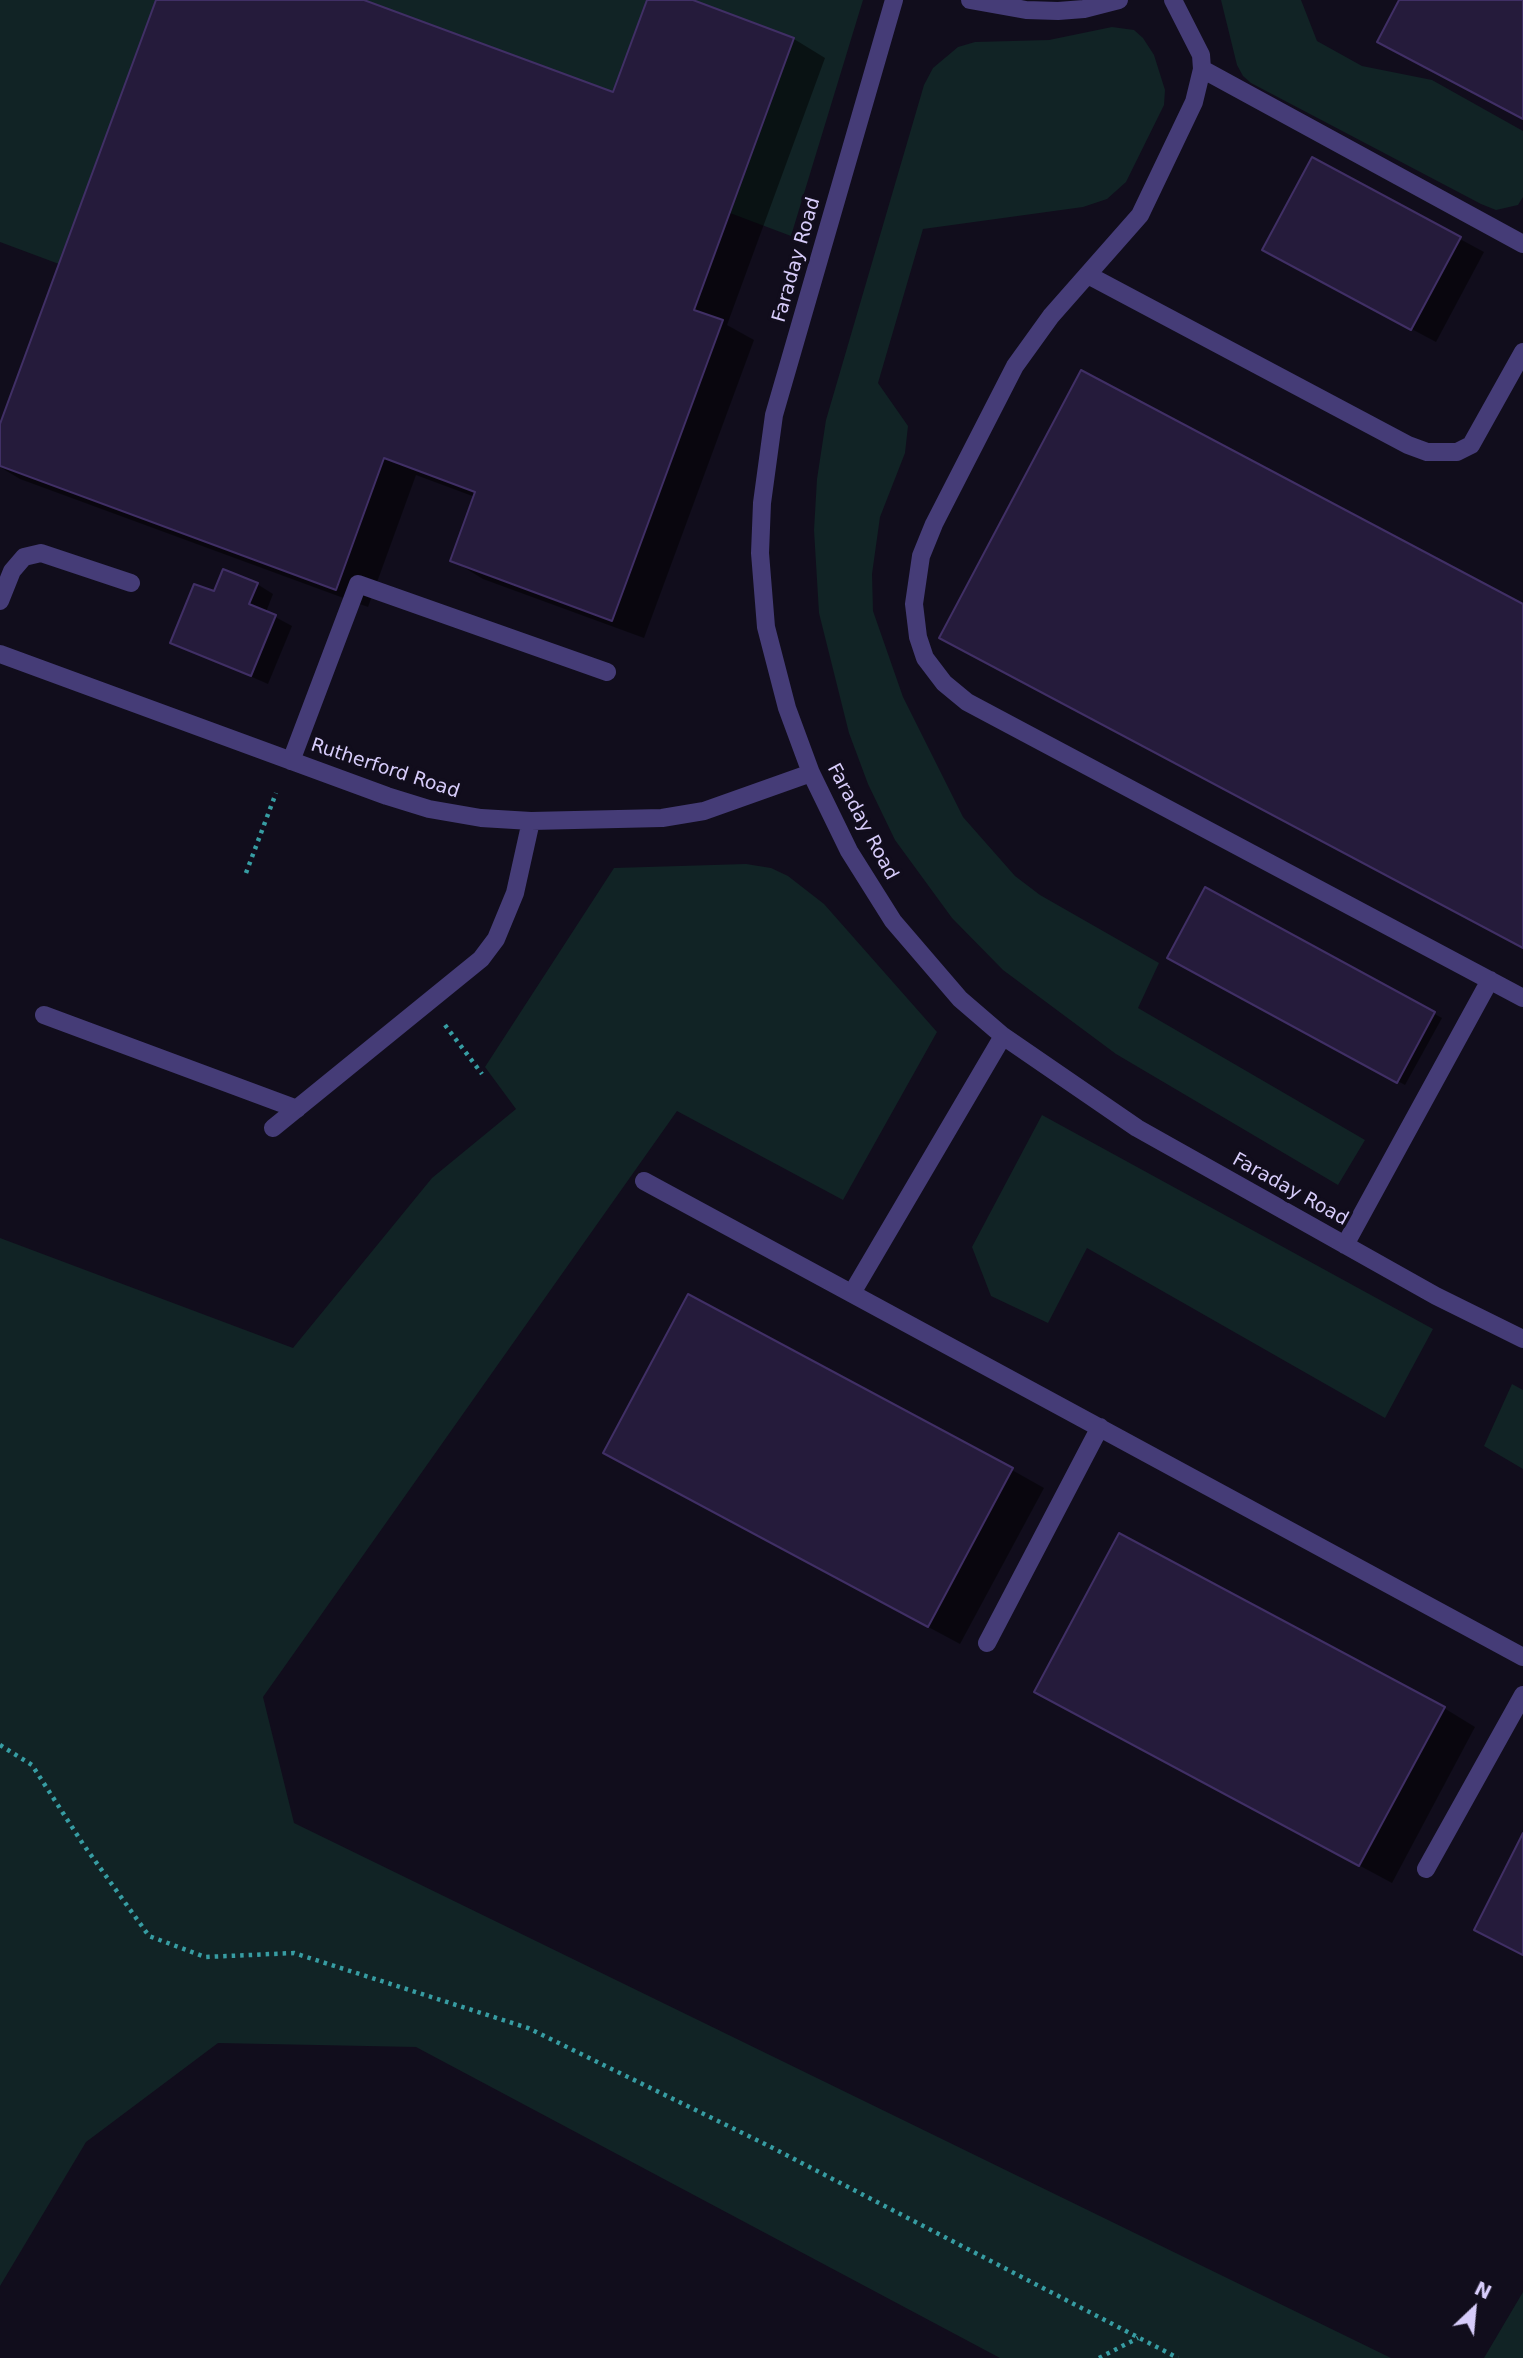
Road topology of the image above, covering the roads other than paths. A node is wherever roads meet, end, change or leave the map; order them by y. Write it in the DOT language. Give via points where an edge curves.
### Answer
graph roads {
  1 [pos="894,0"];
  2 [pos="970,0"];
  3 [pos="1119,0"];
  4 [pos="1173,0"];
  5 [pos="1202,69"];
  6 [pos="1523,244"];
  7 [pos="1088,275"];
  8 [pos="1523,352"];
  9 [pos="131,583"];
  10 [pos="0,601"];
  11 [pos="0,654"];
  12 [pos="607,672"];
  13 [pos="290,761"];
  14 [pos="811,773"];
  15 [pos="531,821"];
  16 [pos="1490,980"];
  17 [pos="1523,998"];
  18 [pos="44,1015"];
  19 [pos="1003,1036"];
  20 [pos="297,1109"];
  21 [pos="273,1128"];
  22 [pos="644,1181"];
  23 [pos="1345,1245"];
  24 [pos="852,1293"];
  25 [pos="1523,1339"];
  26 [pos="1100,1427"];
  27 [pos="986,1643"];
  28 [pos="1523,1657"];
  29 [pos="1523,1695"];
  30 [pos="1426,1869"];
  1 -- 14 [label="street, Faraday Road" via="774,415 762,503 760,553 766,627 787,708"];
  2 -- 3 [label="street" via="1058,11"];
  4 -- 5 [label="street" via="1196,41"];
  5 -- 6 [label="street"];
  5 -- 7 [label="street" via="1194,102 1140,215"];
  7 -- 8 [label="street" via="1427,452 1457,452 1471,445"];
  7 -- 16 [label="street" via="1015,366 934,524 921,556 914,604 925,658 944,683 967,702"];
  9 -- 10 [label="street" via="41,553 24,557 12,571"];
  11 -- 13 [label="street, Rutherford Road"];
  12 -- 13 [label="street" via="358,584"];
  13 -- 15 [label="street, Rutherford Road" via="429,809"];
  14 -- 15 [label="street, Rutherford Road" via="704,811 662,818"];
  14 -- 19 [label="street, Faraday Road" via="849,851 893,921 926,962"];
  15 -- 20 [label="street" via="516,893 496,939 481,959"];
  16 -- 17 [label="street"];
  16 -- 23 [label="street"];
  18 -- 20 [label="street"];
  19 -- 23 [label="street, Faraday Road" via="1137,1128"];
  19 -- 24 [label="street"];
  20 -- 21 [label="street"];
  22 -- 24 [label="street"];
  23 -- 25 [label="street, Faraday Road"];
  24 -- 26 [label="street"];
  26 -- 27 [label="street"];
  26 -- 28 [label="street"];
  29 -- 30 [label="street"];
}
